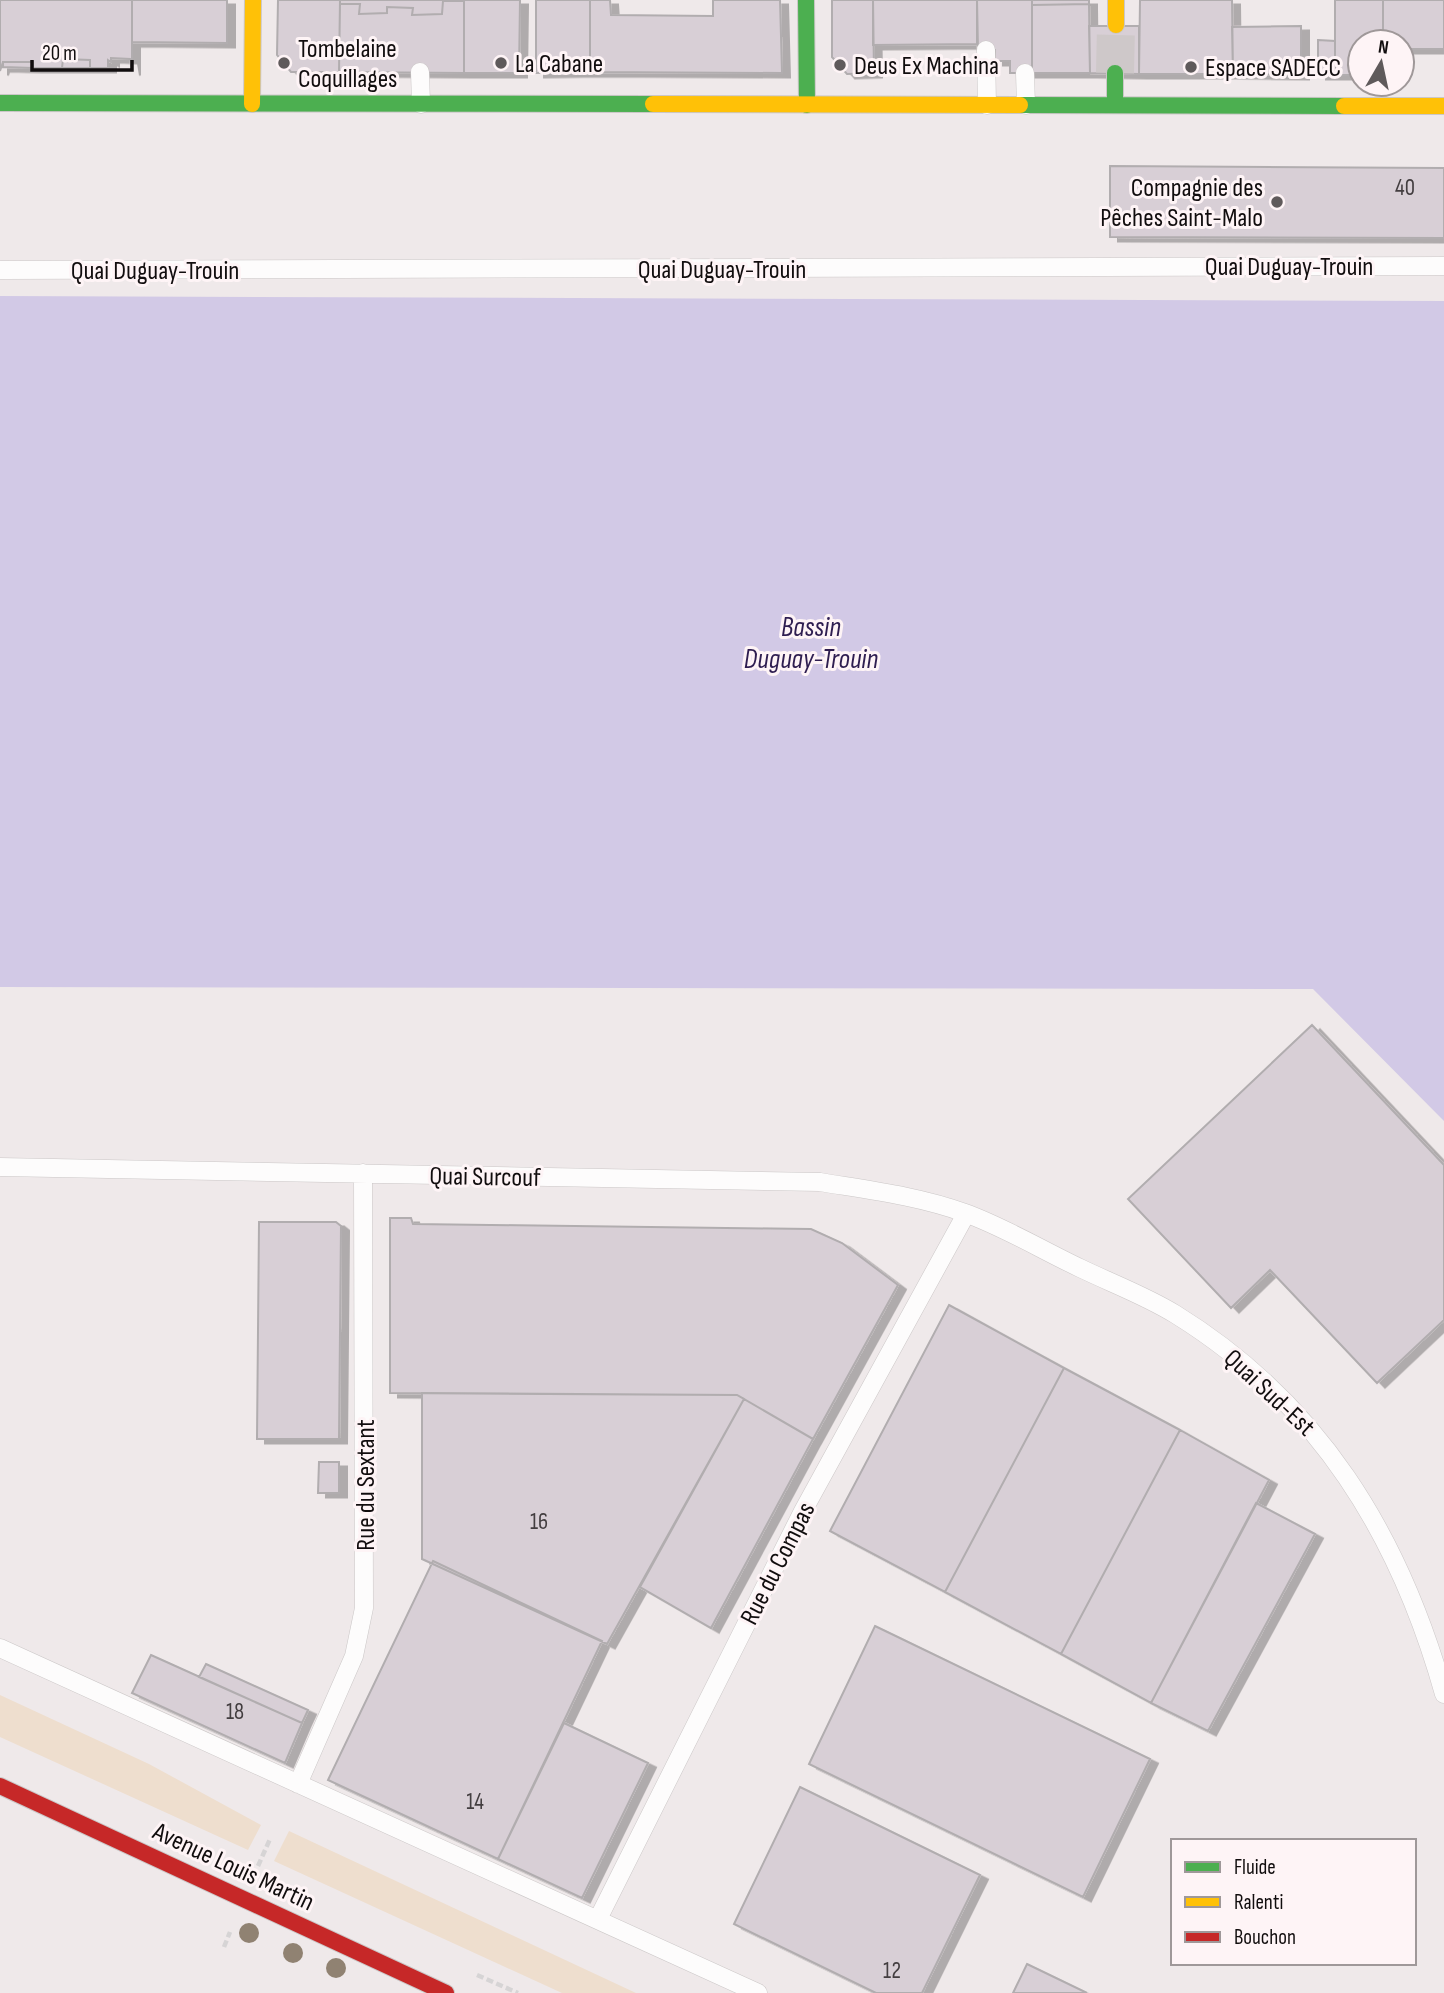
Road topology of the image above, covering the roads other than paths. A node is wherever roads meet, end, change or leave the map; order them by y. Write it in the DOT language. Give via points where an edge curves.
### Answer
graph roads {
  1 [pos="253,0"];
  2 [pos="806,0"];
  3 [pos="1116,0"];
  4 [pos="1116,25"];
  5 [pos="986,50"];
  6 [pos="420,72"];
  7 [pos="1025,73"];
  8 [pos="1115,73"];
  9 [pos="0,103"];
  10 [pos="252,103"];
  11 [pos="421,104"];
  12 [pos="807,105"];
  13 [pos="987,105"];
  14 [pos="1026,105"];
  15 [pos="1115,105"];
  16 [pos="1444,106"];
  17 [pos="1444,266"];
  18 [pos="0,270"];
  19 [pos="0,1167"];
  20 [pos="363,1173"];
  21 [pos="966,1214"];
  22 [pos="0,1648"];
  23 [pos="1444,1694"];
  24 [pos="298,1784"];
  25 [pos="0,1786"];
  26 [pos="598,1919"];
  27 [pos="446,1993"];
  28 [pos="758,1993"];
  1 -- 10 [label="main road"];
  2 -- 12 [label="main road"];
  3 -- 4 [label="main road"];
  5 -- 13 [label="lane"];
  6 -- 11 [label="lane"];
  7 -- 14 [label="lane"];
  8 -- 15 [label="main road"];
  9 -- 10 [label="main road"];
  10 -- 11 [label="main road"];
  11 -- 12 [label="main road"];
  12 -- 13 [label="main road"];
  13 -- 14 [label="main road"];
  14 -- 15 [label="main road"];
  15 -- 16 [label="main road"];
  17 -- 18 [label="lane, Quai Duguay-Trouin"];
  19 -- 20 [label="lane, Quai Surcouf"];
  20 -- 21 [label="lane, Quai Surcouf" via="820,1182"];
  20 -- 24 [label="lane, Rue du Sextant" via="364,1608 354,1656"];
  21 -- 23 [label="lane, Quai Sud-Est" via="1174,1313 1231,1354 1314,1432 1345,1471 1380,1529 1416,1607"];
  21 -- 26 [label="lane, Rue du Compas" via="803,1511"];
  22 -- 24 [label="lane"];
  24 -- 26 [label="lane"];
  25 -- 27 [label="main road, Avenue Louis Martin"];
  26 -- 28 [label="lane"];
}
